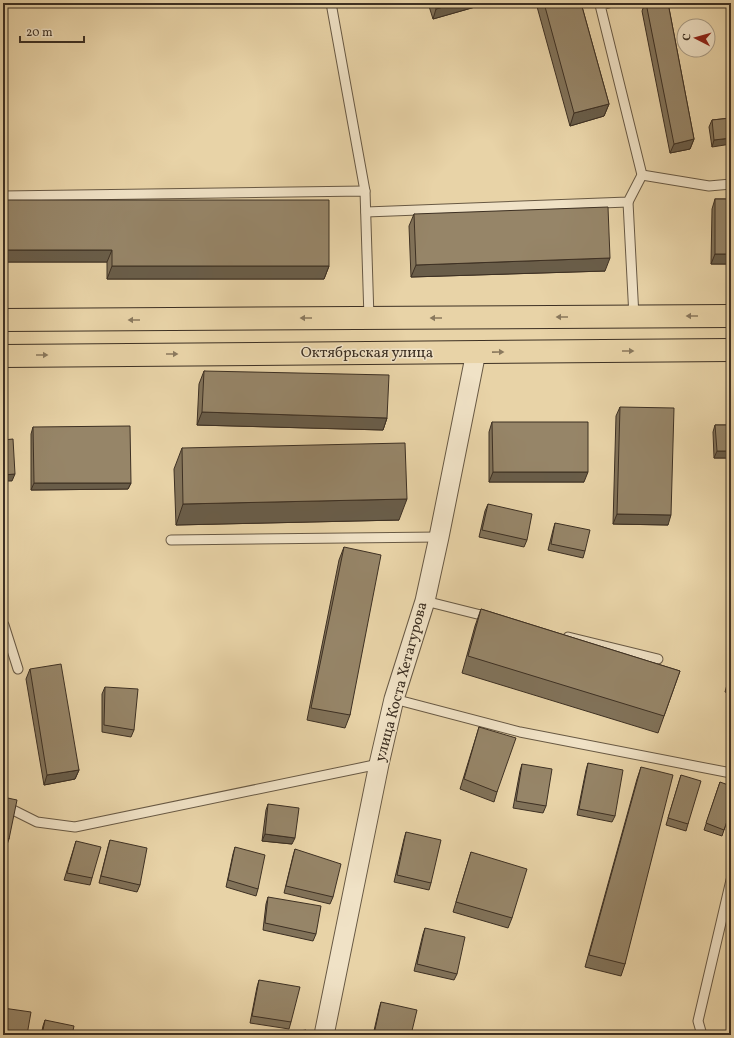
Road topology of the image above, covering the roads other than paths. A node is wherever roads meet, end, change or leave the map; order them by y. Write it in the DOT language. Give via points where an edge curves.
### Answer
graph roads {
  1 [pos="331,3"];
  2 [pos="603,4"];
  3 [pos="642,175"];
  4 [pos="731,184"];
  5 [pos="365,191"];
  6 [pos="3,196"];
  7 [pos="628,202"];
  8 [pos="366,212"];
  9 [pos="731,316"];
  10 [pos="634,317"];
  11 [pos="369,318"];
  12 [pos="3,320"];
  13 [pos="731,350"];
  14 [pos="476,352"];
  15 [pos="3,356"];
  16 [pos="439,537"];
  17 [pos="171,540"];
  18 [pos="424,601"];
  19 [pos="500,620"];
  20 [pos="3,625"];
  21 [pos="560,635"];
  22 [pos="658,659"];
  23 [pos="18,669"];
  24 [pos="394,699"];
  25 [pos="379,764"];
  26 [pos="731,774"];
  27 [pos="3,805"];
  28 [pos="731,880"];
  29 [pos="324,1035"];
  30 [pos="702,1035"];
  1 -- 5 [label="lane"];
  2 -- 3 [label="lane"];
  3 -- 4 [label="lane" via="709,186"];
  3 -- 7 [label="lane"];
  5 -- 6 [label="lane"];
  5 -- 8 [label="lane"];
  7 -- 8 [label="lane"];
  7 -- 10 [label="lane"];
  8 -- 11 [label="lane"];
  9 -- 10 [label="main road, one-way"];
  10 -- 11 [label="main road, one-way"];
  11 -- 12 [label="main road, one-way"];
  14 -- 13 [label="main road, Октябрьская улица, one-way"];
  15 -- 14 [label="main road, Октябрьская улица, one-way"];
  14 -- 16 [label="street, улица Коста Хетагурова"];
  16 -- 17 [label="lane"];
  16 -- 18 [label="street, улица Коста Хетагурова"];
  18 -- 19 [label="lane"];
  18 -- 24 [label="street, улица Коста Хетагурова"];
  20 -- 23 [label="lane"];
  21 -- 22 [label="lane"];
  24 -- 25 [label="street, улица Коста Хетагурова"];
  24 -- 26 [label="lane" via="520,732"];
  25 -- 27 [label="lane" via="75,827 38,822"];
  25 -- 29 [label="street, улица Коста Хетагурова"];
  28 -- 30 [label="lane" via="698,1021"];
}
